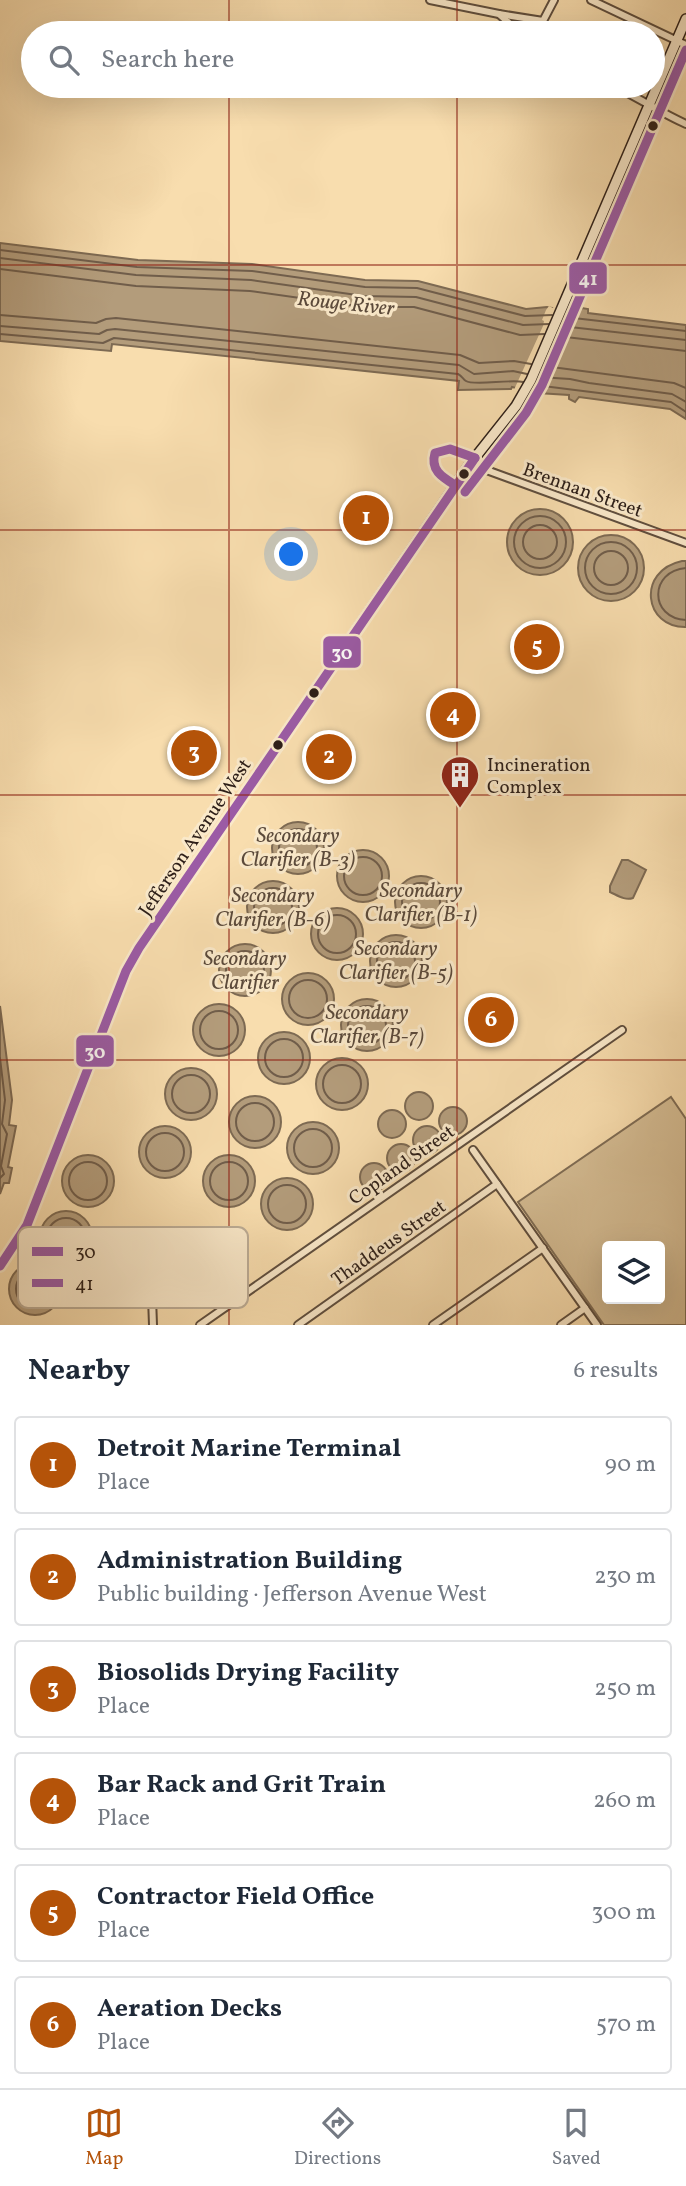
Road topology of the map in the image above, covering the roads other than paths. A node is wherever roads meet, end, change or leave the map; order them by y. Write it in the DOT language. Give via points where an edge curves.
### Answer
graph roads {
  1 [pos="430,0"];
  2 [pos="554,0"];
  3 [pos="591,0"];
  4 [pos="499,14"];
  5 [pos="686,19"];
  6 [pos="507,21"];
  7 [pos="635,21"];
  8 [pos="665,35"];
  9 [pos="681,43"];
  10 [pos="665,73"];
  11 [pos="639,98"];
  12 [pos="652,98"];
  13 [pos="649,103"];
  14 [pos="686,124"];
  15 [pos="473,461"];
  16 [pos="456,485"];
  17 [pos="686,543"];
  18 [pos="622,1030"];
  19 [pos="473,1150"];
  20 [pos="497,1184"];
  21 [pos="26,1227"];
  22 [pos="18,1239"];
  23 [pos="543,1248"];
  24 [pos="0,1266"];
  25 [pos="248,1291"];
  26 [pos="224,1308"];
  27 [pos="585,1308"];
  28 [pos="200,1325"];
  29 [pos="298,1325"];
  30 [pos="433,1325"];
  31 [pos="561,1325"];
  32 [pos="597,1325"];
  1 -- 4 [label="street"];
  2 -- 4 [label="street" via="543,21"];
  3 -- 7 [label="street"];
  4 -- 6 [label="street"];
  5 -- 9 [label="main road, Jefferson Avenue West"];
  8 -- 9 [label="street"];
  9 -- 10 [label="main road, Jefferson Avenue West"];
  11 -- 13 [label="street"];
  12 -- 13 [label="main road, Jefferson Avenue West"];
  13 -- 14 [label="street"];
  13 -- 15 [label="main road, Jefferson Avenue West" via="523,394"];
  15 -- 16 [label="main road, Jefferson Avenue West"];
  15 -- 16 [label="street, Brennan Street" via="449,448 435,453 432,466"];
  15 -- 17 [label="street, Brennan Street"];
  16 -- 21 [label="main road, Jefferson Avenue West" via="139,948"];
  18 -- 25 [label="street, Copland Street"];
  19 -- 20 [label="street"];
  20 -- 23 [label="street"];
  20 -- 29 [label="street, Thaddeus Street"];
  22 -- 24 [label="main road, Jefferson Avenue West"];
  23 -- 27 [label="street"];
  23 -- 30 [label="street"];
  26 -- 28 [label="street, Copland Street"];
  27 -- 31 [label="street"];
  27 -- 32 [label="street"];
}
